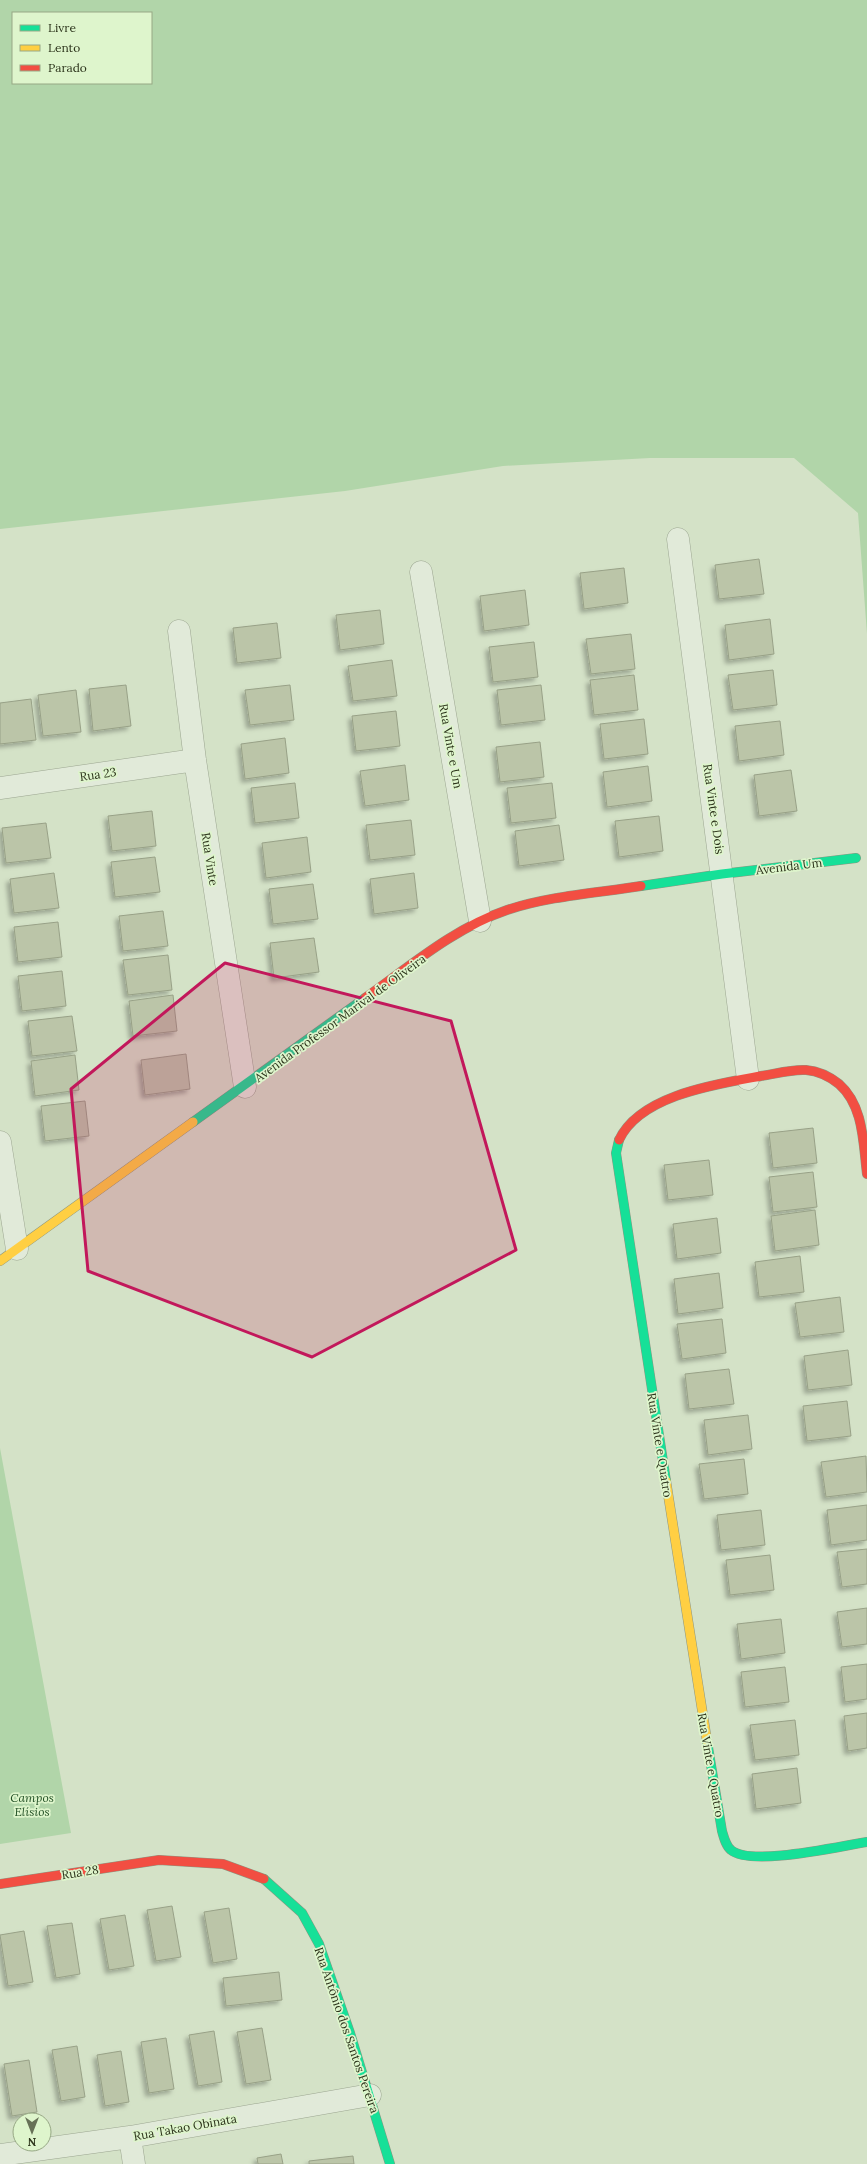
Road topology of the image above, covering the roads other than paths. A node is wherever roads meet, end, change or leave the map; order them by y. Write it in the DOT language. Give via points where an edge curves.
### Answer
graph roads {
  1 [pos="678,539"];
  2 [pos="421,572"];
  3 [pos="178,631"];
  4 [pos="195,760"];
  5 [pos="0,788"];
  6 [pos="856,858"];
  7 [pos="722,874"];
  8 [pos="480,921"];
  9 [pos="748,1078"];
  10 [pos="245,1087"];
  11 [pos="0,1142"];
  12 [pos="867,1174"];
  13 [pos="9,1255"];
  14 [pos="867,1842"];
  15 [pos="159,1860"];
  16 [pos="0,1884"];
  17 [pos="370,2095"];
  18 [pos="130,2137"];
  19 [pos="0,2155"];
  20 [pos="134,2164"];
  21 [pos="390,2164"];
  1 -- 7 [label="street, Rua Vinte e Dois"];
  2 -- 8 [label="street, Rua Vinte e Um"];
  3 -- 4 [label="street, Rua Vinte"];
  4 -- 5 [label="street, Rua 23"];
  4 -- 10 [label="street, Rua Vinte"];
  6 -- 7 [label="street, Avenida Um"];
  7 -- 8 [label="street, Avenida Professor Marival de Oliveira" via="539,902 507,910"];
  7 -- 9 [label="street, Rua Vinte e Dois"];
  8 -- 10 [label="street, Avenida Professor Marival de Oliveira" via="431,951"];
  9 -- 12 [label="street, Rua Vinte e Quatro" via="808,1070 820,1072 839,1084 853,1101 857,1111"];
  9 -- 14 [label="street, Rua Vinte e Quatro" via="673,1098 644,1112 627,1126 618,1140 616,1162 688,1628 727,1846 733,1852 746,1857 773,1856"];
  10 -- 13 [label="street, Avenida Professor Marival de Oliveira"];
  11 -- 13 [label="street"];
  15 -- 16 [label="street, Rua 28"];
  15 -- 17 [label="street, Rua Antônio dos Santos Pereira" via="223,1864 266,1880 302,1914 319,1944"];
  17 -- 18 [label="street, Rua Takao Obinata"];
  17 -- 21 [label="street, Rua Antônio dos Santos Pereira"];
  18 -- 19 [label="street, Rua Takao Obinata"];
  18 -- 20 [label="street"];
}
